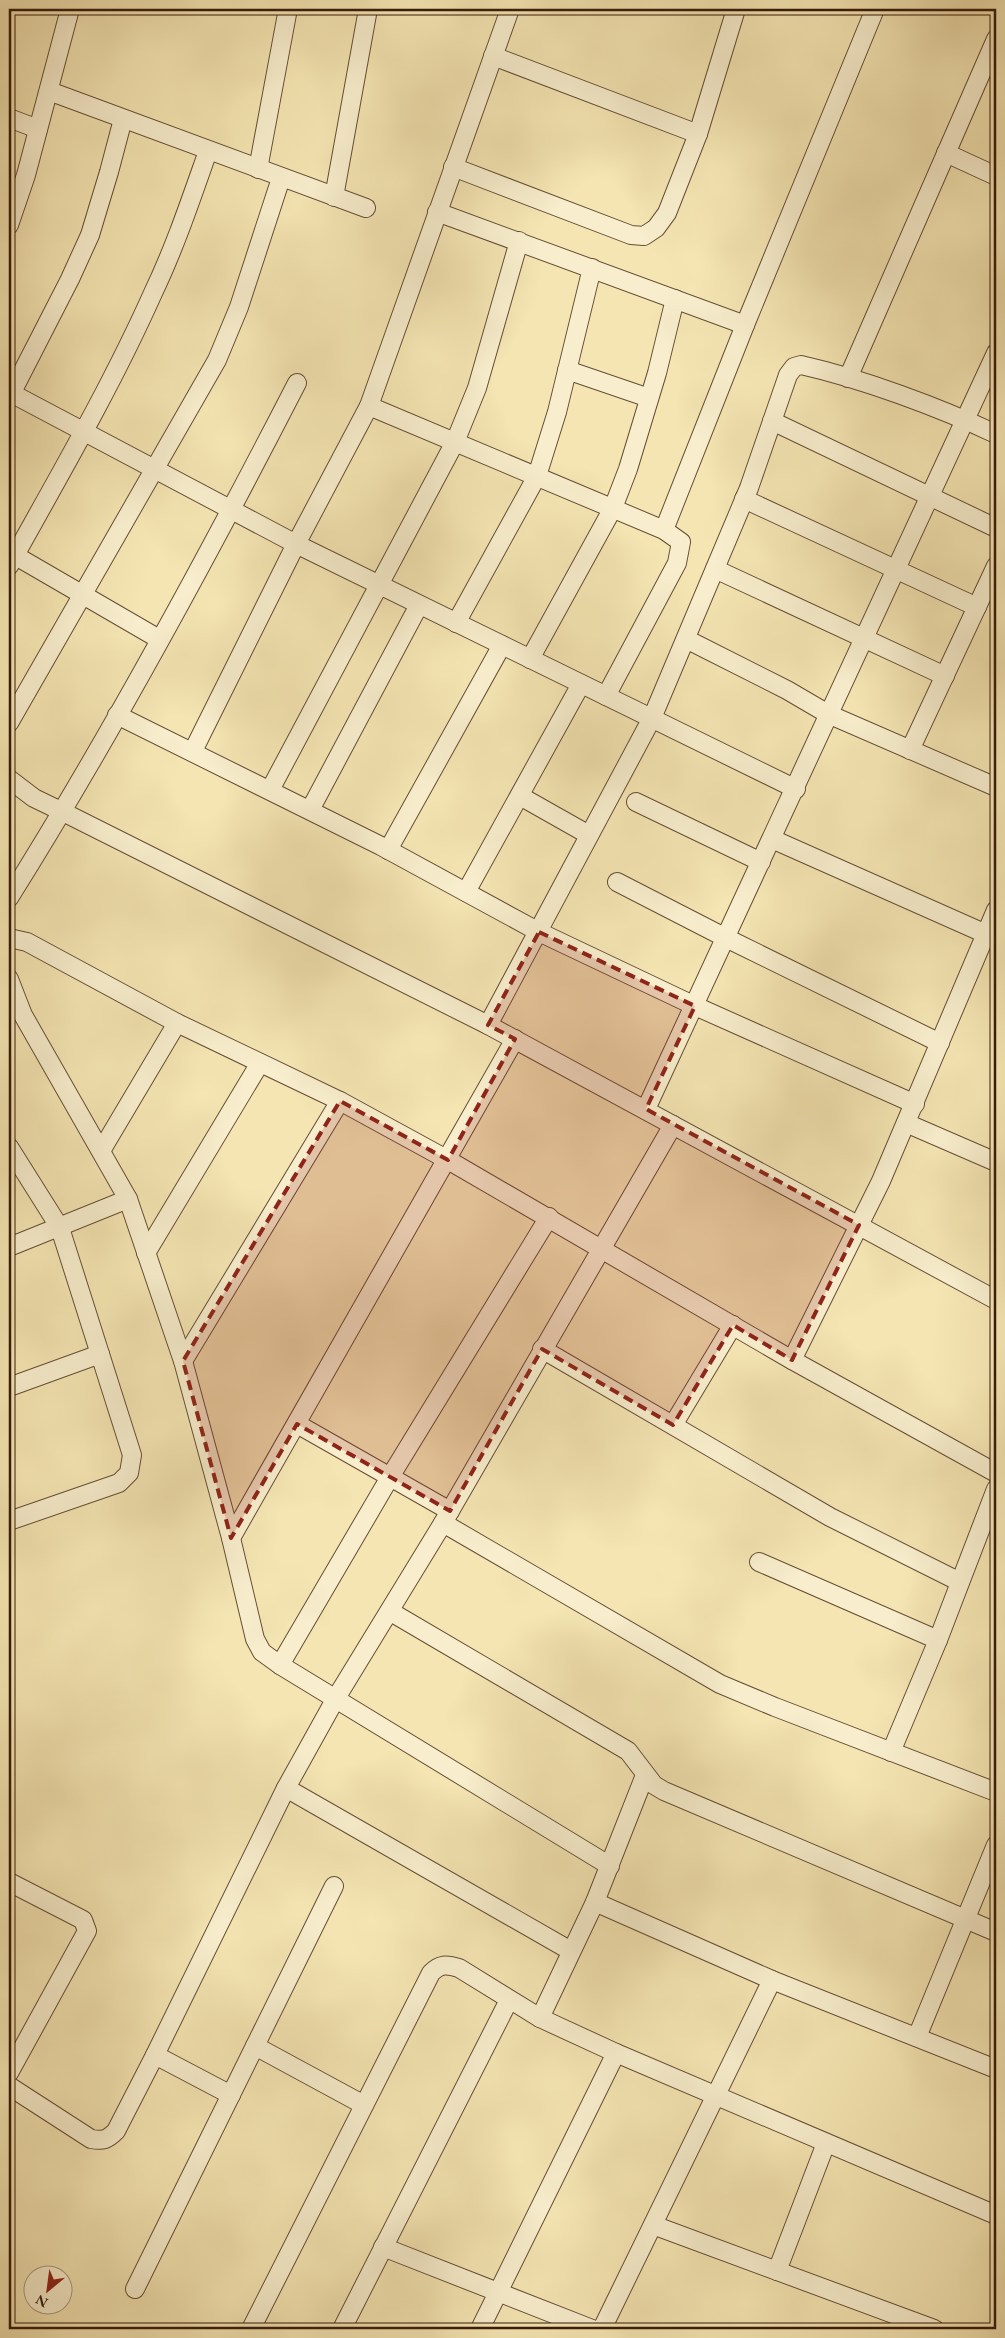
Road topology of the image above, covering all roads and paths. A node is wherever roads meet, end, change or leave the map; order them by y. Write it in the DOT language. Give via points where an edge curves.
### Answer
graph roads {
  1 [pos="70,9"];
  2 [pos="368,9"];
  3 [pos="510,9"];
  4 [pos="736,9"];
  5 [pos="875,9"];
  6 [pos="287,14"];
  7 [pos="996,39"];
  8 [pos="493,56"];
  9 [pos="49,91"];
  10 [pos="9,118"];
  11 [pos="123,119"];
  12 [pos="38,129"];
  13 [pos="698,134"];
  14 [pos="208,151"];
  15 [pos="946,153"];
  16 [pos="454,167"];
  17 [pos="258,169"];
  18 [pos="996,176"];
  19 [pos="281,178"];
  20 [pos="334,197"];
  21 [pos="366,208"];
  22 [pos="437,212"];
  23 [pos="11,214"];
  24 [pos="519,241"];
  25 [pos="592,268"];
  26 [pos="674,298"];
  27 [pos="745,325"];
  28 [pos="996,353"];
  29 [pos="567,370"];
  30 [pos="848,378"];
  31 [pos="298,384"];
  32 [pos="10,395"];
  33 [pos="649,398"];
  34 [pos="369,406"];
  35 [pos="964,419"];
  36 [pos="772,421"];
  37 [pos="84,432"];
  38 [pos="996,434"];
  39 [pos="455,442"];
  40 [pos="156,470"];
  41 [pos="537,476"];
  42 [pos="930,495"];
  43 [pos="744,499"];
  44 [pos="613,508"];
  45 [pos="232,510"];
  46 [pos="996,528"];
  47 [pos="664,530"];
  48 [pos="296,544"];
  49 [pos="11,558"];
  50 [pos="996,566"];
  51 [pos="715,569"];
  52 [pos="896,570"];
  53 [pos="379,585"];
  54 [pos="84,594"];
  55 [pos="419,605"];
  56 [pos="977,607"];
  57 [pos="456,623"];
  58 [pos="686,639"];
  59 [pos="864,639"];
  60 [pos="159,640"];
  61 [pos="502,645"];
  62 [pos="530,659"];
  63 [pos="945,676"];
  64 [pos="581,684"];
  65 [pos="606,696"];
  66 [pos="828,714"];
  67 [pos="117,715"];
  68 [pos="652,718"];
  69 [pos="9,723"];
  70 [pos="910,750"];
  71 [pos="193,751"];
  72 [pos="9,780"];
  73 [pos="996,787"];
  74 [pos="796,789"];
  75 [pos="270,790"];
  76 [pos="520,796"];
  77 [pos="636,802"];
  78 [pos="310,810"];
  79 [pos="63,812"];
  80 [pos="589,835"];
  81 [pos="772,839"];
  82 [pos="388,850"];
  83 [pos="761,862"];
  84 [pos="616,882"];
  85 [pos="466,892"];
  86 [pos="9,898"];
  87 [pos="996,910"];
  88 [pos="539,932"];
  89 [pos="986,934"];
  90 [pos="9,938"];
  91 [pos="726,938"];
  92 [pos="9,979"];
  93 [pos="695,1006"];
  94 [pos="177,1023"];
  95 [pos="488,1025"];
  96 [pos="515,1039"];
  97 [pos="940,1043"];
  98 [pos="260,1063"];
  99 [pos="340,1101"];
  100 [pos="915,1104"];
  101 [pos="646,1109"];
  102 [pos="906,1123"];
  103 [pos="673,1125"];
  104 [pos="9,1147"];
  105 [pos="101,1151"];
  106 [pos="448,1160"];
  107 [pos="996,1162"];
  108 [pos="128,1200"];
  109 [pos="549,1217"];
  110 [pos="859,1225"];
  111 [pos="60,1228"];
  112 [pos="601,1246"];
  113 [pos="9,1247"];
  114 [pos="146,1253"];
  115 [pos="996,1300"];
  116 [pos="733,1325"];
  117 [pos="542,1349"];
  118 [pos="100,1354"];
  119 [pos="792,1360"];
  120 [pos="183,1361"];
  121 [pos="9,1387"];
  122 [pos="297,1424"];
  123 [pos="673,1425"];
  124 [pos="996,1473"];
  125 [pos="390,1477"];
  126 [pos="996,1489"];
  127 [pos="446,1517"];
  128 [pos="9,1521"];
  129 [pos="231,1538"];
  130 [pos="759,1562"];
  131 [pos="960,1582"];
  132 [pos="391,1612"];
  133 [pos="938,1640"];
  134 [pos="280,1665"];
  135 [pos="336,1698"];
  136 [pos="891,1752"];
  137 [pos="645,1775"];
  138 [pos="286,1788"];
  139 [pos="996,1792"];
  140 [pos="996,1845"];
  141 [pos="610,1866"];
  142 [pos="9,1882"];
  143 [pos="334,1886"];
  144 [pos="595,1902"];
  145 [pos="965,1920"];
  146 [pos="996,1932"];
  147 [pos="571,1951"];
  148 [pos="772,1980"];
  149 [pos="509,2000"];
  150 [pos="540,2018"];
  151 [pos="917,2037"];
  152 [pos="255,2046"];
  153 [pos="616,2054"];
  154 [pos="155,2055"];
  155 [pos="996,2070"];
  156 [pos="9,2073"];
  157 [pos="9,2086"];
  158 [pos="231,2095"];
  159 [pos="716,2097"];
  160 [pos="364,2105"];
  161 [pos="826,2143"];
  162 [pos="996,2215"];
  163 [pos="653,2225"];
  164 [pos="383,2247"];
  165 [pos="776,2271"];
  166 [pos="135,2289"];
  167 [pos="498,2292"];
  168 [pos="250,2329"];
  169 [pos="342,2329"];
  170 [pos="480,2329"];
  171 [pos="592,2329"];
  172 [pos="602,2329"];
  173 [pos="934,2329"];
  1 -- 9 [label="street"];
  2 -- 20 [label="street"];
  3 -- 8 [label="street"];
  4 -- 13 [label="street"];
  5 -- 27 [label="street"];
  6 -- 17 [label="street"];
  7 -- 15 [label="street"];
  8 -- 13 [label="street"];
  8 -- 16 [label="street"];
  9 -- 11 [label="street"];
  9 -- 12 [label="street"];
  10 -- 12 [label="street"];
  11 -- 14 [label="street"];
  11 -- 32 [label="street" via="90,235"];
  12 -- 23 [label="street"];
  13 -- 16 [label="street" via="667,213 656,228 644,236 631,235"];
  14 -- 17 [label="street"];
  14 -- 37 [label="street" via="153,294"];
  15 -- 18 [label="street"];
  15 -- 30 [label="street"];
  16 -- 22 [label="street"];
  17 -- 19 [label="street"];
  19 -- 20 [label="street"];
  19 -- 40 [label="street" via="239,307 217,360"];
  20 -- 21 [label="street"];
  22 -- 24 [label="street"];
  22 -- 34 [label="street"];
  24 -- 25 [label="street"];
  24 -- 39 [label="street" via="477,388"];
  25 -- 26 [label="street"];
  25 -- 29 [label="street"];
  26 -- 27 [label="street"];
  26 -- 33 [label="street"];
  27 -- 47 [label="street"];
  28 -- 35 [label="street"];
  29 -- 33 [label="street"];
  29 -- 41 [label="street"];
  30 -- 35 [label="street"];
  30 -- 36 [label="street" via="801,365 794,367 788,375"];
  31 -- 45 [label="street"];
  32 -- 37 [label="street"];
  33 -- 44 [label="street"];
  34 -- 39 [label="street"];
  34 -- 48 [label="street"];
  35 -- 38 [label="street"];
  35 -- 42 [label="street"];
  36 -- 42 [label="street"];
  36 -- 43 [label="street"];
  37 -- 40 [label="street"];
  37 -- 49 [label="street"];
  39 -- 41 [label="street"];
  39 -- 53 [label="street"];
  40 -- 45 [label="street"];
  40 -- 54 [label="street"];
  41 -- 44 [label="street"];
  41 -- 57 [label="street"];
  42 -- 46 [label="street"];
  42 -- 52 [label="street"];
  43 -- 51 [label="street"];
  43 -- 52 [label="street"];
  44 -- 47 [label="street"];
  44 -- 62 [label="street"];
  45 -- 48 [label="street"];
  45 -- 60 [label="street"];
  47 -- 65 [label="street" via="680,542 677,563"];
  48 -- 53 [label="street"];
  48 -- 71 [label="street"];
  49 -- 54 [label="street"];
  50 -- 56 [label="street"];
  51 -- 58 [label="street"];
  51 -- 59 [label="street"];
  52 -- 56 [label="street"];
  52 -- 59 [label="street"];
  53 -- 55 [label="street"];
  53 -- 75 [label="street"];
  54 -- 60 [label="street"];
  54 -- 69 [label="street"];
  55 -- 57 [label="street"];
  55 -- 78 [label="street"];
  56 -- 63 [label="street"];
  57 -- 61 [label="street"];
  58 -- 66 [label="street"];
  58 -- 68 [label="street"];
  59 -- 63 [label="street"];
  59 -- 66 [label="street"];
  60 -- 67 [label="street"];
  61 -- 62 [label="street"];
  61 -- 82 [label="street"];
  62 -- 64 [label="street"];
  63 -- 70 [label="street"];
  64 -- 65 [label="street"];
  64 -- 76 [label="street"];
  65 -- 68 [label="street"];
  66 -- 70 [label="street"];
  66 -- 74 [label="street"];
  67 -- 71 [label="street"];
  67 -- 79 [label="street"];
  68 -- 74 [label="street"];
  68 -- 80 [label="street"];
  70 -- 73 [label="street"];
  71 -- 75 [label="street"];
  72 -- 79 [label="street" via="34,798"];
  74 -- 81 [label="street"];
  75 -- 78 [label="street"];
  76 -- 80 [label="street"];
  76 -- 85 [label="street"];
  77 -- 83 [label="street"];
  78 -- 82 [label="street"];
  79 -- 86 [label="street"];
  79 -- 95 [label="street"];
  80 -- 88 [label="street"];
  81 -- 83 [label="street"];
  81 -- 89 [label="street"];
  82 -- 85 [label="street"];
  83 -- 91 [label="street"];
  84 -- 91 [label="street"];
  85 -- 88 [label="street"];
  87 -- 89 [label="street"];
  88 -- 93 [label="street"];
  88 -- 95 [label="street"];
  89 -- 97 [label="street"];
  90 -- 94 [label="street" via="27,942"];
  91 -- 93 [label="street"];
  91 -- 97 [label="street"];
  92 -- 105 [label="street" via="23,1015"];
  93 -- 100 [label="street"];
  93 -- 101 [label="street"];
  94 -- 98 [label="street"];
  94 -- 105 [label="street"];
  95 -- 96 [label="street"];
  96 -- 101 [label="street"];
  96 -- 106 [label="street"];
  97 -- 100 [label="street"];
  98 -- 99 [label="street"];
  98 -- 114 [label="street"];
  99 -- 106 [label="street"];
  99 -- 120 [label="street"];
  100 -- 102 [label="street"];
  101 -- 103 [label="street"];
  102 -- 107 [label="street"];
  102 -- 110 [label="street"];
  103 -- 110 [label="street"];
  103 -- 112 [label="street"];
  104 -- 111 [label="street"];
  105 -- 108 [label="street"];
  106 -- 109 [label="street"];
  106 -- 122 [label="street"];
  108 -- 111 [label="street"];
  108 -- 114 [label="street"];
  109 -- 112 [label="street"];
  109 -- 125 [label="street"];
  110 -- 115 [label="street"];
  110 -- 119 [label="street"];
  111 -- 113 [label="street"];
  111 -- 118 [label="street"];
  112 -- 116 [label="street"];
  112 -- 117 [label="street"];
  114 -- 120 [label="street"];
  116 -- 119 [label="street"];
  116 -- 123 [label="street"];
  117 -- 123 [label="street"];
  117 -- 127 [label="street"];
  118 -- 121 [label="street"];
  118 -- 128 [label="street" via="132,1455 129,1473 119,1483"];
  119 -- 124 [label="street"];
  120 -- 129 [label="street"];
  122 -- 125 [label="street"];
  122 -- 129 [label="street"];
  123 -- 131 [label="street" via="830,1517"];
  125 -- 127 [label="street"];
  125 -- 134 [label="street"];
  126 -- 131 [label="street"];
  127 -- 132 [label="street"];
  127 -- 136 [label="street" via="720,1684"];
  129 -- 134 [label="street" via="255,1639 262,1652"];
  130 -- 133 [label="street"];
  131 -- 133 [label="street"];
  132 -- 135 [label="street"];
  132 -- 137 [label="street" via="628,1751"];
  133 -- 136 [label="street"];
  134 -- 135 [label="street"];
  135 -- 138 [label="street"];
  135 -- 141 [label="street"];
  136 -- 139 [label="street"];
  137 -- 141 [label="street"];
  137 -- 145 [label="street" via="664,1791"];
  138 -- 147 [label="street"];
  138 -- 154 [label="street"];
  140 -- 145 [label="street"];
  141 -- 144 [label="street"];
  142 -- 156 [label="street" via="83,1920 86,1931"];
  143 -- 152 [label="street"];
  144 -- 147 [label="street"];
  144 -- 148 [label="street"];
  145 -- 146 [label="street"];
  145 -- 151 [label="street"];
  147 -- 150 [label="street"];
  148 -- 151 [label="street"];
  148 -- 159 [label="street"];
  149 -- 150 [label="street"];
  149 -- 160 [label="street" via="459,1968 447,1964 438,1966 431,1972"];
  149 -- 164 [label="street"];
  150 -- 153 [label="street"];
  151 -- 155 [label="street"];
  152 -- 158 [label="street"];
  152 -- 160 [label="street"];
  153 -- 159 [label="street"];
  153 -- 167 [label="street"];
  154 -- 157 [label="street" via="116,2131 102,2141 91,2139"];
  154 -- 158 [label="street"];
  158 -- 166 [label="street"];
  159 -- 161 [label="street"];
  159 -- 163 [label="street"];
  160 -- 168 [label="street"];
  161 -- 162 [label="street"];
  161 -- 165 [label="street"];
  163 -- 165 [label="street"];
  163 -- 172 [label="street"];
  164 -- 167 [label="street"];
  164 -- 169 [label="street"];
  165 -- 173 [label="street"];
  167 -- 170 [label="street"];
  167 -- 171 [label="street"];
}
